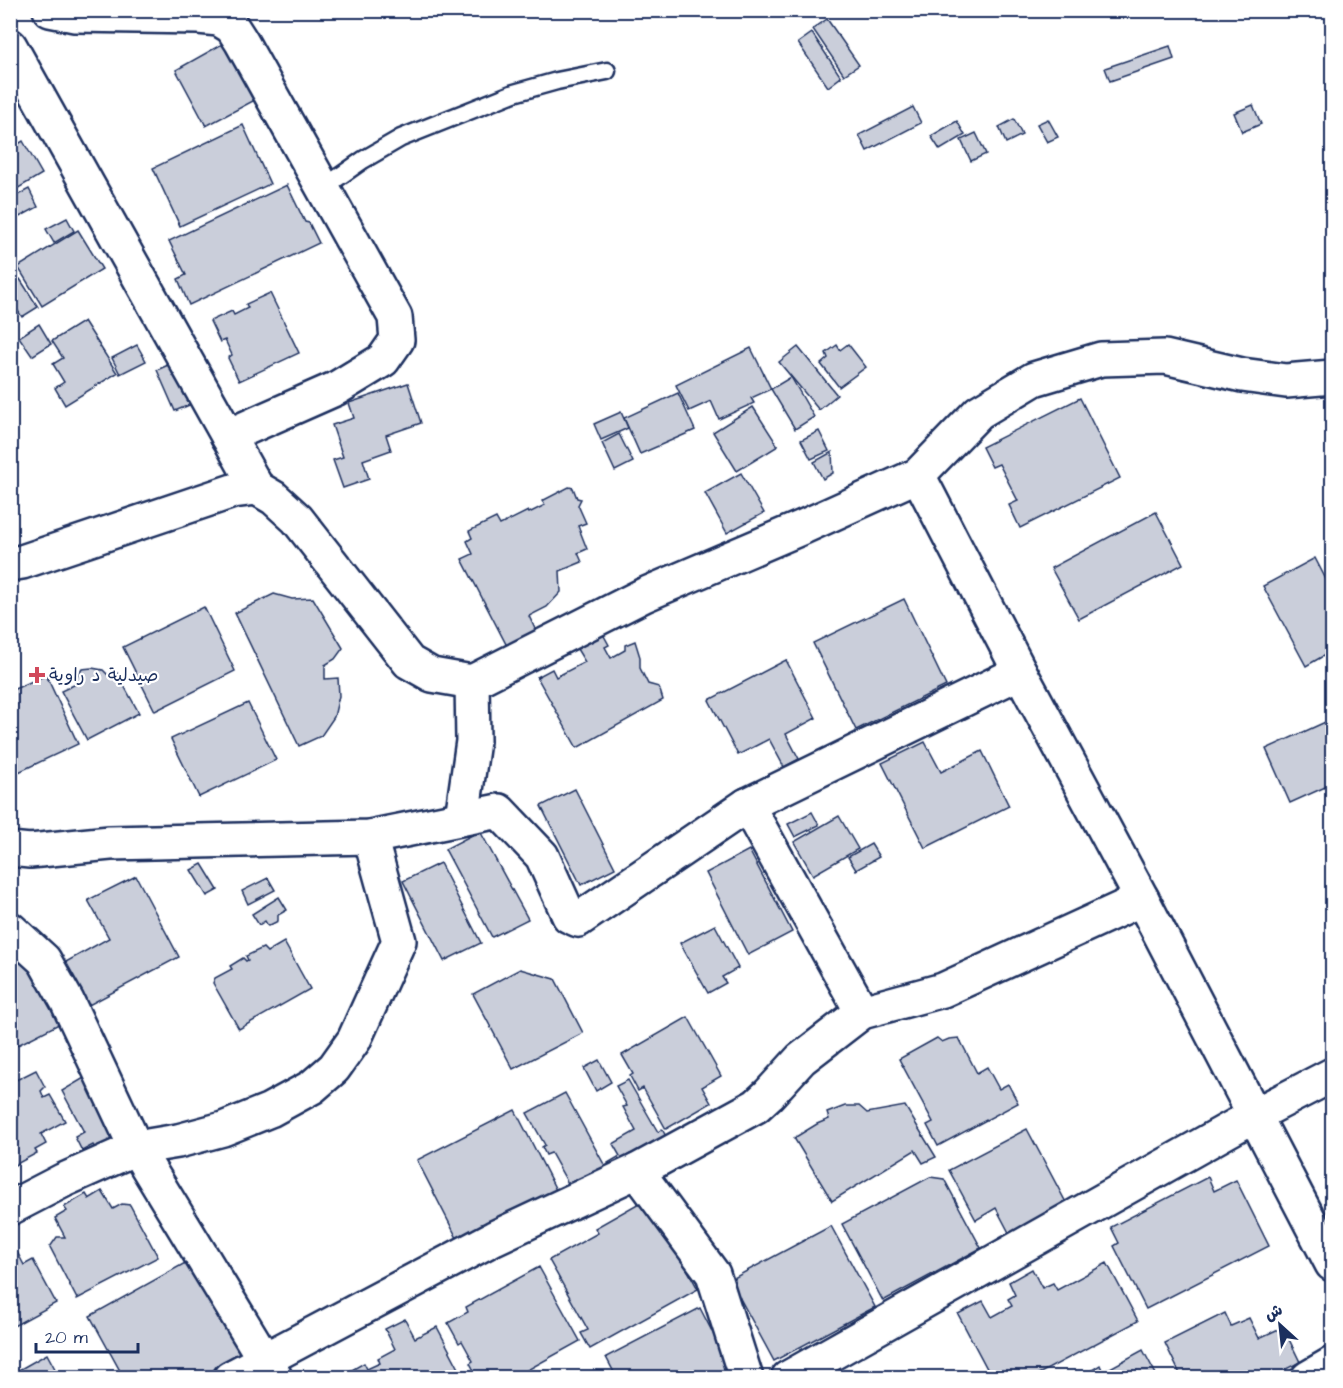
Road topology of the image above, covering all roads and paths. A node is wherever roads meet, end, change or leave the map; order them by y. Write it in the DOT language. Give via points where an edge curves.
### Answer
graph roads {
  1 [pos="50,10"];
  2 [pos="10,46"];
  3 [pos="607,71"];
  4 [pos="323,188"];
  5 [pos="1332,377"];
  6 [pos="228,436"];
  7 [pos="918,475"];
  8 [pos="257,488"];
  9 [pos="10,564"];
  10 [pos="1020,672"];
  11 [pos="472,682"];
  12 [pos="747,805"];
  13 [pos="462,818"];
  14 [pos="370,837"];
  15 [pos="10,849"];
  16 [pos="1142,899"];
  17 [pos="10,929"];
  18 [pos="862,1012"];
  19 [pos="1332,1075"];
  20 [pos="1255,1115"];
  21 [pos="136,1148"];
  22 [pos="637,1171"];
  23 [pos="10,1208"];
  24 [pos="1332,1264"];
  25 [pos="1332,1364"];
  26 [pos="270,1369"];
  27 [pos="230,1377"];
  28 [pos="746,1377"];
  29 [pos="788,1377"];
  30 [pos="1308,1377"];
  1 -- 4 [label="street" via="75,15 198,17 219,19 232,27"];
  2 -- 6 [label="street"];
  3 -- 4 [label="lane" via="514,93 401,138"];
  4 -- 6 [label="street" via="395,317 397,340 383,360 337,388"];
  5 -- 7 [label="street" via="1286,381 1166,357 1101,359 1034,379 979,412"];
  6 -- 8 [label="street"];
  7 -- 10 [label="street"];
  7 -- 11 [label="street" via="645,595"];
  8 -- 9 [label="street" via="232,491"];
  8 -- 11 [label="street" via="297,519 409,662 432,675"];
  10 -- 12 [label="street"];
  10 -- 16 [label="street"];
  11 -- 13 [label="street" via="473,741"];
  12 -- 13 [label="street" via="578,920 569,916 542,856 499,811"];
  12 -- 18 [label="street"];
  13 -- 14 [label="street"];
  14 -- 15 [label="street"];
  14 -- 21 [label="street" via="399,941 354,1040 334,1068 312,1087 223,1129"];
  16 -- 18 [label="street" via="943,990"];
  16 -- 20 [label="street"];
  17 -- 21 [label="street" via="44,960"];
  18 -- 22 [label="street" via="801,1059 756,1106"];
  19 -- 20 [label="street"];
  20 -- 24 [label="street"];
  20 -- 29 [label="street"];
  21 -- 23 [label="street"];
  21 -- 26 [label="street"];
  22 -- 26 [label="street" via="494,1238"];
  22 -- 28 [label="street" via="713,1274"];
  25 -- 30 [label="street"];
  26 -- 27 [label="street"];
}
